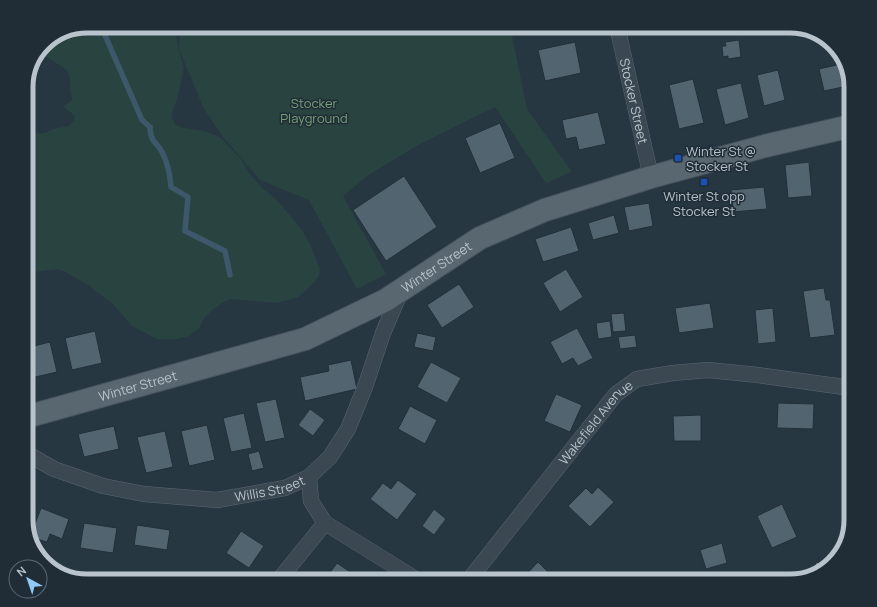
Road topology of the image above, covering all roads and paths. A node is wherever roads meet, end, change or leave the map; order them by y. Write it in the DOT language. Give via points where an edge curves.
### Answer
graph roads {
  1 [pos="619,33"];
  2 [pos="844,128"];
  3 [pos="651,177"];
  4 [pos="400,291"];
  5 [pos="844,387"];
  6 [pos="33,415"];
  7 [pos="33,457"];
  8 [pos="309,477"];
  9 [pos="325,523"];
  10 [pos="284,574"];
  11 [pos="408,574"];
  12 [pos="474,574"];
  1 -- 3 [label="street, Stocker Street"];
  2 -- 3 [label="main road, Winter Street"];
  3 -- 4 [label="main road, Winter Street" via="545,210 480,238"];
  4 -- 6 [label="main road, Winter Street" via="305,339"];
  4 -- 8 [label="street, Willis Street" via="348,429 330,457"];
  5 -- 12 [label="street, Wakefield Avenue" via="708,370 637,379 616,394"];
  7 -- 8 [label="street, Willis Street" via="54,469 103,486 144,494 218,500 285,488"];
  8 -- 9 [label="street" via="311,501"];
  9 -- 10 [label="street"];
  9 -- 11 [label="street"];
}
